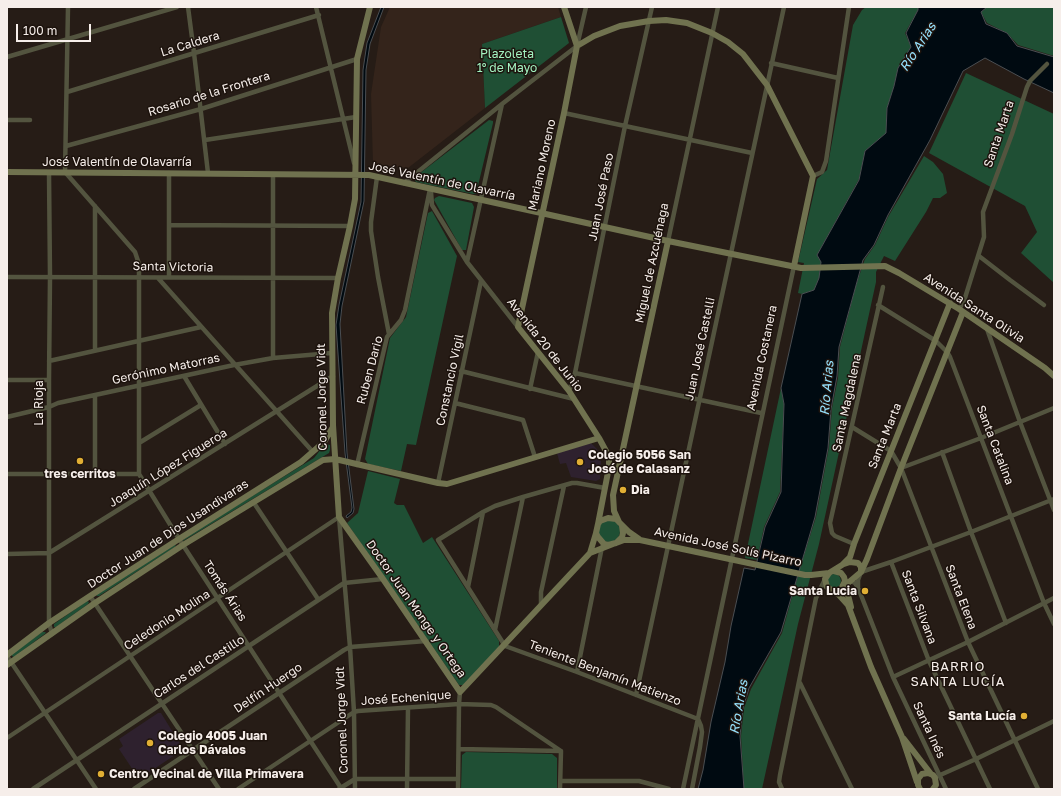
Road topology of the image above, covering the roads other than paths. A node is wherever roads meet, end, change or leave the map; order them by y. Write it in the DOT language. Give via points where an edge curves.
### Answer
graph roads {
  1 [pos="68,7"];
  2 [pos="177,7"];
  3 [pos="188,7"];
  4 [pos="316,7"];
  5 [pos="370,7"];
  6 [pos="564,7"];
  7 [pos="586,7"];
  8 [pos="652,7"];
  9 [pos="718,7"];
  10 [pos="784,7"];
  11 [pos="849,7"];
  12 [pos="318,15"];
  13 [pos="649,21"];
  14 [pos="712,33"];
  15 [pos="68,39"];
  16 [pos="577,46"];
  17 [pos="194,53"];
  18 [pos="7,57"];
  19 [pos="357,59"];
  20 [pos="771,63"];
  21 [pos="1046,64"];
  22 [pos="331,66"];
  23 [pos="838,78"];
  24 [pos="767,85"];
  25 [pos="67,92"];
  26 [pos="502,104"];
  27 [pos="201,109"];
  28 [pos="564,113"];
  29 [pos="356,117"];
  30 [pos="7,120"];
  31 [pos="30,120"];
  32 [pos="344,120"];
  33 [pos="625,126"];
  34 [pos="690,139"];
  35 [pos="205,140"];
  36 [pos="66,146"];
  37 [pos="752,153"];
  38 [pos="7,172"];
  39 [pos="65,172"];
  40 [pos="49,173"];
  41 [pos="169,173"];
  42 [pos="208,173"];
  43 [pos="273,174"];
  44 [pos="358,174"];
  45 [pos="813,176"];
  46 [pos="377,177"];
  47 [pos="404,183"];
  48 [pos="430,189"];
  49 [pos="480,200"];
  50 [pos="95,206"];
  51 [pos="542,214"];
  52 [pos="169,225"];
  53 [pos="274,226"];
  54 [pos="350,226"];
  55 [pos="605,228"];
  56 [pos="668,241"];
  57 [pos="730,254"];
  58 [pos="979,256"];
  59 [pos="467,262"];
  60 [pos="878,265"];
  61 [pos="794,266"];
  62 [pos="7,277"];
  63 [pos="50,277"];
  64 [pos="96,277"];
  65 [pos="139,277"];
  66 [pos="169,277"];
  67 [pos="158,278"];
  68 [pos="273,278"];
  69 [pos="338,278"];
  70 [pos="481,281"];
  71 [pos="884,287"];
  72 [pos="950,303"];
  73 [pos="878,305"];
  74 [pos="1044,305"];
  75 [pos="961,310"];
  76 [pos="518,327"];
  77 [pos="201,328"];
  78 [pos="987,329"];
  79 [pos="389,334"];
  80 [pos="936,341"];
  81 [pos="139,342"];
  82 [pos="95,350"];
  83 [pos="538,352"];
  84 [pos="947,352"];
  85 [pos="332,353"];
  86 [pos="273,358"];
  87 [pos="50,361"];
  88 [pos="234,365"];
  89 [pos="461,371"];
  90 [pos="575,373"];
  91 [pos="184,376"];
  92 [pos="333,376"];
  93 [pos="1054,376"];
  94 [pos="7,380"];
  95 [pos="49,380"];
  96 [pos="139,386"];
  97 [pos="636,387"];
  98 [pos="530,389"];
  99 [pos="568,390"];
  100 [pos="94,395"];
  101 [pos="574,399"];
  102 [pos="700,401"];
  103 [pos="455,403"];
  104 [pos="200,404"];
  105 [pos="49,407"];
  106 [pos="1054,408"];
  107 [pos="276,412"];
  108 [pos="762,413"];
  109 [pos="7,416"];
  110 [pos="1020,422"];
  111 [pos="333,425"];
  112 [pos="852,427"];
  113 [pos="600,438"];
  114 [pos="981,438"];
  115 [pos="139,443"];
  116 [pos="323,443"];
  117 [pos="225,444"];
  118 [pos="334,449"];
  119 [pos="891,451"];
  120 [pos="313,452"];
  121 [pos="942,452"];
  122 [pos="535,457"];
  123 [pos="335,459"];
  124 [pos="325,460"];
  125 [pos="351,464"];
  126 [pos="901,468"];
  127 [pos="7,474"];
  128 [pos="49,474"];
  129 [pos="95,474"];
  130 [pos="139,474"];
  131 [pos="438,483"];
  132 [pos="564,486"];
  133 [pos="605,488"];
  134 [pos="149,491"];
  135 [pos="523,497"];
  136 [pos="1052,500"];
  137 [pos="254,503"];
  138 [pos="1054,510"];
  139 [pos="483,512"];
  140 [pos="1011,516"];
  141 [pos="338,517"];
  142 [pos="598,524"];
  143 [pos="621,524"];
  144 [pos="971,532"];
  145 [pos="596,533"];
  146 [pos="179,538"];
  147 [pos="640,540"];
  148 [pos="615,543"];
  149 [pos="854,544"];
  150 [pos="668,545"];
  151 [pos="183,546"];
  152 [pos="931,547"];
  153 [pos="602,548"];
  154 [pos="853,551"];
  155 [pos="49,553"];
  156 [pos="287,553"];
  157 [pos="590,553"];
  158 [pos="7,554"];
  159 [pos="732,559"];
  160 [pos="867,559"];
  161 [pos="891,562"];
  162 [pos="842,565"];
  163 [pos="831,572"];
  164 [pos="861,572"];
  165 [pos="808,575"];
  166 [pos="383,578"];
  167 [pos="344,583"];
  168 [pos="825,583"];
  169 [pos="846,584"];
  170 [pos="468,587"];
  171 [pos="859,590"];
  172 [pos="834,591"];
  173 [pos="90,596"];
  174 [pos="218,598"];
  175 [pos="1054,598"];
  176 [pos="318,600"];
  177 [pos="95,603"];
  178 [pos="1044,603"];
  179 [pos="541,605"];
  180 [pos="852,612"];
  181 [pos="1006,623"];
  182 [pos="49,624"];
  183 [pos="1054,624"];
  184 [pos="495,630"];
  185 [pos="52,634"];
  186 [pos="426,641"];
  187 [pos="968,642"];
  188 [pos="249,646"];
  189 [pos="505,646"];
  190 [pos="350,648"];
  191 [pos="7,655"];
  192 [pos="130,656"];
  193 [pos="930,661"];
  194 [pos="9,664"];
  195 [pos="577,672"];
  196 [pos="893,677"];
  197 [pos="800,683"];
  198 [pos="460,692"];
  199 [pos="279,693"];
  200 [pos="636,695"];
  201 [pos="162,703"];
  202 [pos="459,704"];
  203 [pos="408,708"];
  204 [pos="354,712"];
  205 [pos="45,714"];
  206 [pos="698,719"];
  207 [pos="1054,722"];
  208 [pos="902,737"];
  209 [pos="7,738"];
  210 [pos="1015,740"];
  211 [pos="311,741"];
  212 [pos="459,749"];
  213 [pos="193,750"];
  214 [pos="561,751"];
  215 [pos="976,760"];
  216 [pos="77,761"];
  217 [pos="355,779"];
  218 [pos="407,779"];
  219 [pos="458,779"];
  220 [pos="561,781"];
  221 [pos="917,782"];
  222 [pos="935,782"];
  223 [pos="340,788"];
  224 [pos="33,789"];
  225 [pos="96,789"];
  226 [pos="134,789"];
  227 [pos="219,789"];
  228 [pos="238,789"];
  229 [pos="355,789"];
  230 [pos="407,789"];
  231 [pos="458,789"];
  232 [pos="560,789"];
  233 [pos="669,789"];
  234 [pos="683,789"];
  235 [pos="692,789"];
  236 [pos="782,789"];
  237 [pos="852,789"];
  238 [pos="920,789"];
  239 [pos="946,789"];
  240 [pos="990,789"];
  241 [pos="1038,789"];
  1 -- 15 [label="street"];
  2 -- 15 [label="street"];
  3 -- 17 [label="street"];
  4 -- 12 [label="street"];
  5 -- 19 [label="main road, Coronel Jorge Vidt"];
  6 -- 16 [label="main road"];
  7 -- 16 [label="street, Mariano Moreno"];
  8 -- 13 [label="street, Juan José Paso"];
  9 -- 14 [label="street, Miguel de Azcuénaga"];
  10 -- 20 [label="street, Juan José Castelli"];
  11 -- 23 [label="street"];
  12 -- 17 [label="street, La Caldera"];
  12 -- 22 [label="street"];
  13 -- 14 [label="main road" via="687,23"];
  13 -- 16 [label="main road" via="610,29"];
  13 -- 33 [label="street, Juan José Paso"];
  14 -- 24 [label="main road" via="743,54"];
  14 -- 34 [label="street, Miguel de Azcuénaga"];
  15 -- 18 [label="street"];
  15 -- 25 [label="street"];
  16 -- 26 [label="street"];
  16 -- 28 [label="main road, Mariano Moreno"];
  17 -- 25 [label="street, La Caldera"];
  17 -- 27 [label="street"];
  19 -- 22 [label="street, Rosario de la Frontera"];
  19 -- 29 [label="main road, Coronel Jorge Vidt"];
  20 -- 23 [label="street"];
  20 -- 24 [label="street, Juan José Castelli"];
  21 -- 58 [label="street, Santa Marta" via="1027,87 983,212 984,237"];
  22 -- 27 [label="street, Rosario de la Frontera"];
  22 -- 32 [label="street"];
  23 -- 45 [label="street" via="826,161 822,172"];
  24 -- 37 [label="street, Juan José Castelli"];
  24 -- 45 [label="main road"];
  25 -- 36 [label="street"];
  26 -- 47 [label="street"];
  26 -- 49 [label="street"];
  27 -- 35 [label="street"];
  27 -- 36 [label="street, Rosario de la Frontera"];
  28 -- 33 [label="street"];
  28 -- 51 [label="main road, Mariano Moreno"];
  29 -- 32 [label="street"];
  29 -- 44 [label="main road, Coronel Jorge Vidt"];
  30 -- 31 [label="street"];
  32 -- 35 [label="street"];
  32 -- 44 [label="street"];
  33 -- 34 [label="street"];
  33 -- 55 [label="street, Juan José Paso"];
  34 -- 37 [label="street"];
  34 -- 56 [label="street, Miguel de Azcuénaga"];
  35 -- 42 [label="street"];
  36 -- 39 [label="street"];
  37 -- 57 [label="street, Juan José Castelli"];
  38 -- 40 [label="main road, José Valentín de Olavarría"];
  39 -- 40 [label="main road, José Valentín de Olavarría"];
  39 -- 41 [label="main road, José Valentín de Olavarría"];
  39 -- 50 [label="street"];
  40 -- 63 [label="street, La Rioja"];
  41 -- 42 [label="main road, José Valentín de Olavarría"];
  41 -- 52 [label="street"];
  42 -- 43 [label="main road, José Valentín de Olavarría"];
  43 -- 44 [label="main road, José Valentín de Olavarría"];
  43 -- 53 [label="street"];
  44 -- 46 [label="main road, José Valentín de Olavarría"];
  44 -- 54 [label="main road, Coronel Jorge Vidt"];
  45 -- 61 [label="main road, Avenida Costanera"];
  46 -- 47 [label="main road, José Valentín de Olavarría"];
  46 -- 79 [label="street" via="370,222"];
  47 -- 48 [label="main road, José Valentín de Olavarría"];
  48 -- 49 [label="main road, José Valentín de Olavarría"];
  48 -- 59 [label="street, Avenida 20 de Junio" via="432,206"];
  48 -- 79 [label="street, Ruben Dario" via="405,310 401,320"];
  49 -- 51 [label="main road, José Valentín de Olavarría"];
  49 -- 59 [label="street"];
  50 -- 64 [label="street"];
  50 -- 65 [label="street" via="135,252"];
  51 -- 55 [label="main road, José Valentín de Olavarría"];
  51 -- 76 [label="main road, Mariano Moreno"];
  52 -- 53 [label="street"];
  52 -- 66 [label="street"];
  53 -- 54 [label="street"];
  53 -- 68 [label="street"];
  54 -- 69 [label="main road, Coronel Jorge Vidt"];
  55 -- 56 [label="main road, José Valentín de Olavarría"];
  55 -- 90 [label="street, Juan José Paso"];
  56 -- 57 [label="main road, José Valentín de Olavarría"];
  56 -- 97 [label="main road, Miguel de Azcuénaga"];
  57 -- 61 [label="main road, José Valentín de Olavarría"];
  57 -- 102 [label="street, Juan José Castelli"];
  58 -- 74 [label="street"];
  58 -- 75 [label="street, Santa Marta"];
  59 -- 70 [label="street, Avenida 20 de Junio"];
  60 -- 61 [label="main road, José Valentín de Olavarría" via="804,268"];
  60 -- 72 [label="main road, Avenida Santa Olivia" via="899,273"];
  61 -- 108 [label="street, Avenida Costanera"];
  62 -- 63 [label="street, Santa Victoria"];
  63 -- 64 [label="street, Santa Victoria"];
  63 -- 87 [label="street, La Rioja"];
  64 -- 65 [label="street, Santa Victoria"];
  64 -- 82 [label="street"];
  65 -- 67 [label="street, Santa Victoria"];
  65 -- 81 [label="street"];
  66 -- 67 [label="street, Santa Victoria"];
  66 -- 68 [label="street, Santa Victoria"];
  67 -- 77 [label="street"];
  68 -- 69 [label="street, Santa Victoria"];
  68 -- 86 [label="street"];
  69 -- 85 [label="main road, Coronel Jorge Vidt" via="332,313"];
  70 -- 76 [label="street, Avenida 20 de Junio"];
  70 -- 89 [label="street, Constancio Vigil"];
  71 -- 73 [label="street, Santa Magdalena"];
  72 -- 75 [label="main road, Avenida Santa Olivia"];
  72 -- 80 [label="main road, Santa Marta"];
  73 -- 80 [label="street, Santa Catalina"];
  73 -- 112 [label="street, Santa Magdalena"];
  75 -- 78 [label="main road, Avenida Santa Olivia"];
  75 -- 84 [label="main road, Santa Marta"];
  76 -- 83 [label="main road, Avenida 20 de Junio"];
  77 -- 81 [label="street"];
  77 -- 88 [label="street"];
  78 -- 93 [label="main road, Avenida Santa Olivia"];
  78 -- 110 [label="street"];
  79 -- 125 [label="street, Ruben Dario"];
  80 -- 84 [label="street, Santa Catalina"];
  80 -- 119 [label="main road, Santa Marta"];
  81 -- 82 [label="street"];
  81 -- 96 [label="street"];
  82 -- 87 [label="street"];
  83 -- 98 [label="street"];
  83 -- 99 [label="main road, Avenida 20 de Junio"];
  84 -- 114 [label="street, Santa Catalina"];
  84 -- 126 [label="main road, Santa Marta"];
  85 -- 86 [label="street, Gerónimo Matorras"];
  85 -- 92 [label="main road, Coronel Jorge Vidt"];
  86 -- 88 [label="street, Gerónimo Matorras"];
  87 -- 95 [label="street, La Rioja"];
  88 -- 91 [label="street, Gerónimo Matorras"];
  88 -- 107 [label="street"];
  89 -- 98 [label="street"];
  89 -- 103 [label="street, Constancio Vigil"];
  90 -- 97 [label="street"];
  90 -- 99 [label="street, Juan José Paso"];
  91 -- 96 [label="street, Gerónimo Matorras"];
  91 -- 104 [label="street"];
  92 -- 107 [label="street, Joaquín López Figueroa"];
  92 -- 111 [label="main road, Coronel Jorge Vidt"];
  94 -- 95 [label="street"];
  95 -- 105 [label="street, La Rioja"];
  96 -- 100 [label="street, Gerónimo Matorras"];
  96 -- 115 [label="street"];
  97 -- 102 [label="street"];
  97 -- 143 [label="main road, Miguel de Azcuénaga" via="613,495 614,510"];
  98 -- 101 [label="street"];
  99 -- 101 [label="main road, Avenida 20 de Junio"];
  100 -- 105 [label="street, Gerónimo Matorras"];
  100 -- 129 [label="street"];
  101 -- 113 [label="main road, Avenida 20 de Junio"];
  102 -- 108 [label="street"];
  102 -- 150 [label="street, Juan José Castelli"];
  103 -- 122 [label="street" via="523,420"];
  103 -- 131 [label="street, Constancio Vigil"];
  104 -- 115 [label="street"];
  104 -- 117 [label="street"];
  105 -- 109 [label="street, Gerónimo Matorras"];
  105 -- 128 [label="street, La Rioja"];
  106 -- 110 [label="street"];
  107 -- 117 [label="street, Joaquín López Figueroa"];
  107 -- 120 [label="street"];
  108 -- 159 [label="street, Avenida Costanera"];
  110 -- 114 [label="street"];
  110 -- 136 [label="street"];
  111 -- 116 [label="main road, Doctor Juan de Dios Usandivaras"];
  111 -- 118 [label="main road, Coronel Jorge Vidt"];
  112 -- 119 [label="street, Santa Elena"];
  112 -- 149 [label="street, Santa Magdalena" via="830,524 835,536"];
  113 -- 122 [label="main road"];
  113 -- 133 [label="main road, Avenida 20 de Junio" via="609,462"];
  114 -- 121 [label="street"];
  114 -- 140 [label="street, Santa Catalina"];
  115 -- 130 [label="street"];
  116 -- 118 [label="main road" via="330,443"];
  116 -- 120 [label="main road, Doctor Juan de Dios Usandivaras"];
  117 -- 134 [label="street, Joaquín López Figueroa"];
  118 -- 123 [label="main road, Coronel Jorge Vidt"];
  118 -- 124 [label="main road" via="331,457"];
  119 -- 126 [label="street, Santa Elena"];
  119 -- 149 [label="main road, Santa Marta"];
  120 -- 124 [label="main road"];
  120 -- 146 [label="main road, Doctor Juan de Dios Usandivaras"];
  121 -- 126 [label="street"];
  121 -- 144 [label="street"];
  122 -- 131 [label="main road" via="448,484"];
  123 -- 124 [label="main road"];
  123 -- 125 [label="main road"];
  123 -- 141 [label="main road, Coronel Jorge Vidt"];
  124 -- 137 [label="main road, Doctor Juan de Dios Usandivaras"];
  125 -- 131 [label="main road"];
  126 -- 152 [label="street, Santa Elena"];
  126 -- 160 [label="main road, Santa Marta"];
  127 -- 128 [label="street"];
  128 -- 129 [label="street"];
  128 -- 155 [label="street, La Rioja"];
  129 -- 130 [label="street"];
  130 -- 134 [label="street, Tomás Árias"];
  132 -- 133 [label="street" via="577,483"];
  132 -- 135 [label="street"];
  132 -- 179 [label="street" via="541,592"];
  133 -- 142 [label="main road, Avenida 20 de Junio"];
  134 -- 146 [label="street, Tomás Árias"];
  134 -- 155 [label="street, Joaquín López Figueroa"];
  135 -- 139 [label="street"];
  135 -- 184 [label="street"];
  136 -- 138 [label="street"];
  136 -- 140 [label="street"];
  137 -- 151 [label="main road, Doctor Juan de Dios Usandivaras"];
  137 -- 156 [label="street"];
  139 -- 170 [label="street"];
  139 -- 170 [label="street" via="438,540"];
  140 -- 144 [label="street"];
  140 -- 178 [label="street, Santa Catalina"];
  141 -- 156 [label="street, Celedonio Molina"];
  141 -- 166 [label="main road, Doctor Juan Monge y Ortega"];
  141 -- 167 [label="street, Coronel Jorge Vidt"];
  142 -- 143 [label="main road" via="608,518 616,519"];
  142 -- 145 [label="main road"];
  143 -- 147 [label="main road, Avenida José Solís Pizarro"];
  143 -- 148 [label="main road" via="622,537"];
  144 -- 152 [label="street"];
  144 -- 181 [label="street"];
  145 -- 148 [label="main road" via="600,541 608,545"];
  145 -- 157 [label="main road"];
  146 -- 151 [label="street, Tomás Árias"];
  146 -- 173 [label="main road, Doctor Juan de Dios Usandivaras"];
  147 -- 148 [label="main road, Avenida José Solís Pizarro" via="630,539"];
  147 -- 150 [label="main road, Avenida José Solís Pizarro"];
  148 -- 153 [label="main road"];
  149 -- 154 [label="main road, Santa Marta"];
  150 -- 159 [label="main road, Avenida José Solís Pizarro"];
  150 -- 200 [label="street, Juan José Castelli"];
  151 -- 174 [label="street, Tomás Árias"];
  151 -- 177 [label="main road, Doctor Juan de Dios Usandivaras"];
  152 -- 161 [label="street"];
  152 -- 187 [label="street, Santa Elena"];
  153 -- 157 [label="main road"];
  153 -- 195 [label="street"];
  154 -- 160 [label="main road" via="861,560"];
  154 -- 162 [label="main road"];
  155 -- 158 [label="street"];
  155 -- 182 [label="street, La Rioja"];
  156 -- 174 [label="street, Celedonio Molina"];
  156 -- 176 [label="street"];
  157 -- 179 [label="main road"];
  159 -- 165 [label="main road, Avenida José Solís Pizarro"];
  159 -- 206 [label="street, Avenida Costanera"];
  160 -- 164 [label="main road, Santa Marta"];
  161 -- 164 [label="street"];
  161 -- 193 [label="street, Santa Silvana"];
  162 -- 163 [label="main road"];
  162 -- 164 [label="main road" via="858,563"];
  163 -- 165 [label="main road, Avenida José Solís Pizarro"];
  163 -- 168 [label="main road"];
  163 -- 169 [label="main road" via="841,573"];
  164 -- 169 [label="main road"];
  164 -- 171 [label="street, Santa Inés" via="858,580"];
  165 -- 168 [label="main road, Avenida José Solís Pizarro"];
  166 -- 167 [label="street, Carlos del Castillo"];
  166 -- 186 [label="main road, Doctor Juan Monge y Ortega"];
  167 -- 176 [label="street, Carlos del Castillo"];
  167 -- 190 [label="street, Coronel Jorge Vidt"];
  168 -- 172 [label="main road"];
  168 -- 197 [label="street" via="816,598"];
  169 -- 171 [label="street, Santa Inés" via="855,583"];
  169 -- 172 [label="main road"];
  169 -- 180 [label="main road"];
  170 -- 184 [label="street"];
  171 -- 196 [label="street, Santa Inés"];
  172 -- 180 [label="main road" via="844,599"];
  173 -- 177 [label="street"];
  173 -- 182 [label="main road, Doctor Juan de Dios Usandivaras"];
  174 -- 188 [label="street, Tomás Árias"];
  174 -- 192 [label="street, Celedonio Molina"];
  175 -- 178 [label="street"];
  176 -- 188 [label="street, Carlos del Castillo"];
  177 -- 185 [label="main road, Doctor Juan de Dios Usandivaras"];
  177 -- 192 [label="street"];
  178 -- 181 [label="street"];
  178 -- 183 [label="street, Santa Catalina"];
  179 -- 189 [label="main road"];
  180 -- 208 [label="main road" via="871,667"];
  181 -- 187 [label="street"];
  182 -- 185 [label="street, La Rioja"];
  182 -- 191 [label="main road, Doctor Juan de Dios Usandivaras"];
  184 -- 189 [label="street"];
  185 -- 194 [label="main road, Doctor Juan de Dios Usandivaras"];
  186 -- 190 [label="street, Delfín Huergo"];
  186 -- 198 [label="main road, Doctor Juan Monge y Ortega"];
  187 -- 193 [label="street"];
  187 -- 210 [label="street, Santa Elena"];
  188 -- 199 [label="street, Tomás Árias"];
  188 -- 201 [label="street, Carlos del Castillo"];
  189 -- 195 [label="street, Teniente Benjamín Matienzo"];
  189 -- 198 [label="main road"];
  190 -- 199 [label="street, Delfín Huergo"];
  190 -- 204 [label="street, Coronel Jorge Vidt"];
  191 -- 194 [label="street"];
  192 -- 201 [label="street"];
  192 -- 205 [label="street, Celedonio Molina"];
  193 -- 196 [label="street"];
  193 -- 215 [label="street, Santa Silvana"];
  194 -- 205 [label="street"];
  195 -- 200 [label="street, Teniente Benjamín Matienzo"];
  196 -- 222 [label="street, Santa Inés"];
  197 -- 236 [label="street" via="780,775"];
  197 -- 237 [label="street"];
  198 -- 202 [label="street, Doctor Juan Monge y Ortega"];
  199 -- 211 [label="street, Tomás Árias"];
  199 -- 213 [label="street, Delfín Huergo"];
  200 -- 206 [label="street, Teniente Benjamín Matienzo"];
  201 -- 213 [label="street"];
  201 -- 216 [label="street, Carlos del Castillo"];
  202 -- 203 [label="street, José Echenique"];
  202 -- 212 [label="street, Doctor Juan Monge y Ortega"];
  202 -- 214 [label="street, José Echenique" via="486,704 496,707"];
  203 -- 204 [label="street, José Echenique"];
  203 -- 218 [label="street"];
  204 -- 211 [label="street, José Echenique"];
  204 -- 217 [label="street, Coronel Jorge Vidt"];
  205 -- 209 [label="street, Celedonio Molina"];
  205 -- 216 [label="street"];
  206 -- 234 [label="street, Avenida Costanera"];
  206 -- 235 [label="street, Avenida Costanera" via="702,732"];
  207 -- 210 [label="street"];
  208 -- 221 [label="main road"];
  208 -- 222 [label="main road"];
  210 -- 215 [label="street"];
  210 -- 241 [label="street, Santa Elena"];
  211 -- 223 [label="street, Tomás Árias"];
  211 -- 228 [label="street, José Echenique"];
  212 -- 214 [label="street"];
  212 -- 219 [label="street, Doctor Juan Monge y Ortega"];
  213 -- 226 [label="street, Delfín Huergo"];
  213 -- 227 [label="street"];
  214 -- 220 [label="street"];
  215 -- 222 [label="street"];
  215 -- 240 [label="street, Santa Silvana"];
  216 -- 224 [label="street, Carlos del Castillo"];
  216 -- 225 [label="street"];
  217 -- 218 [label="street"];
  217 -- 223 [label="street"];
  217 -- 229 [label="street, Coronel Jorge Vidt"];
  218 -- 219 [label="street"];
  218 -- 230 [label="street"];
  219 -- 231 [label="street, Doctor Juan Monge y Ortega"];
  220 -- 232 [label="street"];
  220 -- 233 [label="street" via="639,781"];
  221 -- 222 [label="main road" via="922,774 928,773"];
  221 -- 238 [label="main road"];
  222 -- 239 [label="street, Santa Inés"];
}
